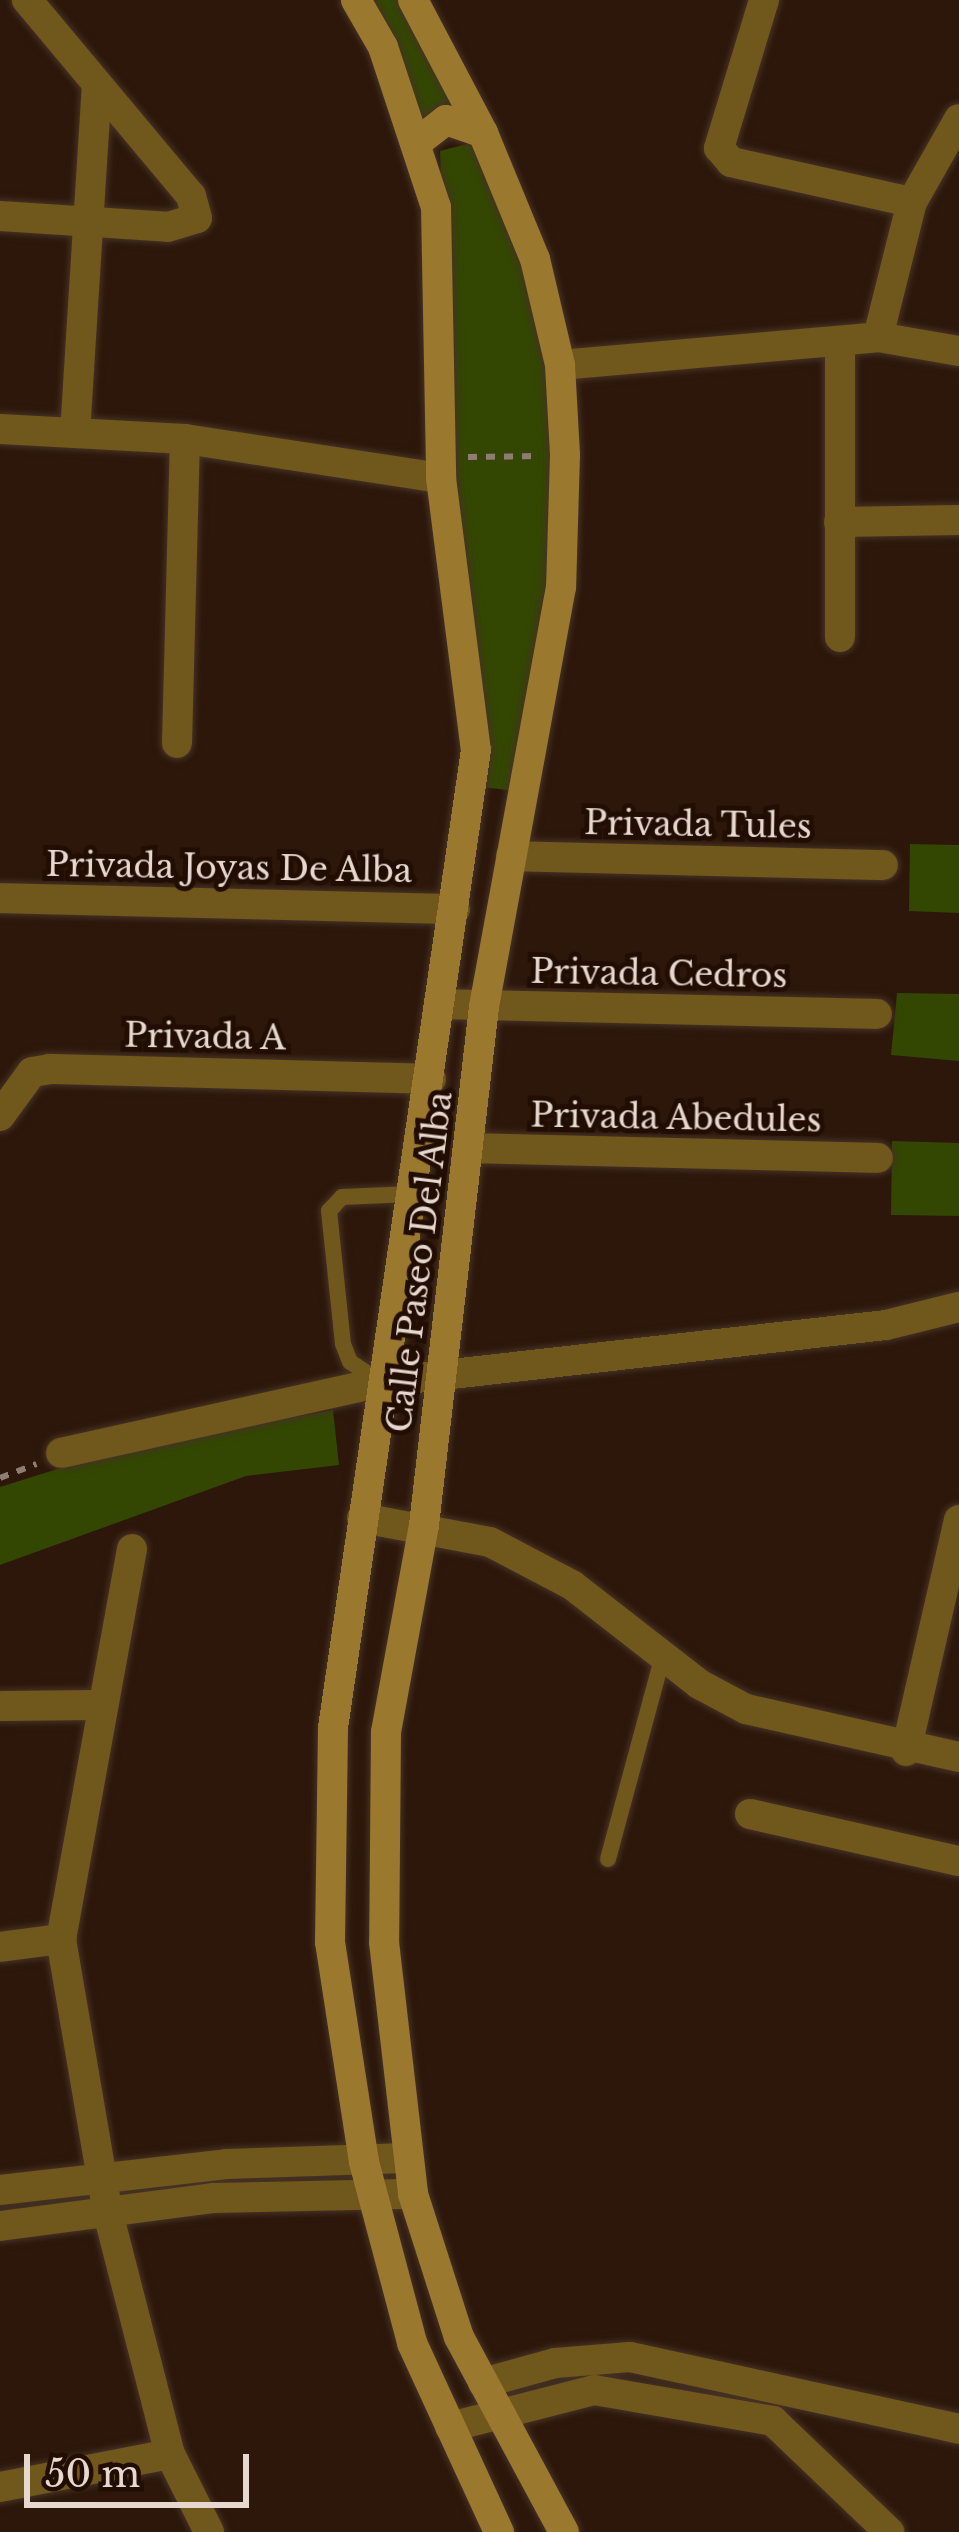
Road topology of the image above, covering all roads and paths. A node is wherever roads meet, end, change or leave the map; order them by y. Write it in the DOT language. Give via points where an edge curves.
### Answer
graph roads {
  1 [pos="27,0"];
  2 [pos="356,0"];
  3 [pos="413,0"];
  4 [pos="764,0"];
  5 [pos="97,88"];
  6 [pos="959,119"];
  7 [pos="483,133"];
  8 [pos="419,141"];
  9 [pos="912,202"];
  10 [pos="0,216"];
  11 [pos="88,224"];
  12 [pos="878,337"];
  13 [pos="840,343"];
  14 [pos="959,351"];
  15 [pos="560,364"];
  16 [pos="0,429"];
  17 [pos="75,433"];
  18 [pos="185,439"];
  19 [pos="565,455"];
  20 [pos="441,468"];
  21 [pos="959,520"];
  22 [pos="839,522"];
  23 [pos="840,637"];
  24 [pos="177,742"];
  25 [pos="511,856"];
  26 [pos="883,865"];
  27 [pos="0,898"];
  28 [pos="455,909"];
  29 [pos="441,1004"];
  30 [pos="484,1007"];
  31 [pos="877,1015"];
  32 [pos="431,1078"];
  33 [pos="0,1116"];
  34 [pos="472,1148"];
  35 [pos="878,1158"];
  36 [pos="412,1194"];
  37 [pos="959,1307"];
  38 [pos="442,1375"];
  39 [pos="381,1382"];
  40 [pos="61,1453"];
  41 [pos="0,1478"];
  42 [pos="362,1517"];
  43 [pos="959,1520"];
  44 [pos="424,1525"];
  45 [pos="132,1550"];
  46 [pos="663,1655"];
  47 [pos="99,1705"];
  48 [pos="0,1706"];
  49 [pos="906,1750"];
  50 [pos="959,1757"];
  51 [pos="750,1814"];
  52 [pos="608,1858"];
  53 [pos="959,1861"];
  54 [pos="61,1939"];
  55 [pos="0,1947"];
  56 [pos="406,2158"];
  57 [pos="364,2162"];
  58 [pos="100,2178"];
  59 [pos="0,2190"];
  60 [pos="413,2194"];
  61 [pos="371,2195"];
  62 [pos="108,2213"];
  63 [pos="0,2226"];
  64 [pos="490,2396"];
  65 [pos="450,2427"];
  66 [pos="959,2429"];
  67 [pos="170,2454"];
  68 [pos="0,2487"];
  69 [pos="209,2532"];
  70 [pos="500,2532"];
  71 [pos="564,2532"];
  72 [pos="889,2532"];
  1 -- 5 [label="street"];
  2 -- 8 [label="street, Calle Paseo Del Alba"];
  3 -- 7 [label="street, Calle Paseo Del Alba"];
  4 -- 9 [label="street" via="719,148 730,162"];
  5 -- 11 [label="street"];
  5 -- 11 [label="street" via="198,208 186,225"];
  6 -- 9 [label="street"];
  7 -- 8 [label="street" via="446,120"];
  7 -- 15 [label="street, Calle Paseo Del Alba" via="535,259"];
  8 -- 20 [label="street, Calle Paseo Del Alba" via="436,207"];
  9 -- 12 [label="street"];
  10 -- 11 [label="street"];
  11 -- 17 [label="street"];
  12 -- 13 [label="street"];
  12 -- 14 [label="street"];
  13 -- 15 [label="street"];
  13 -- 22 [label="street"];
  15 -- 19 [label="street, Calle Paseo Del Alba"];
  16 -- 17 [label="street"];
  17 -- 18 [label="street"];
  18 -- 20 [label="street"];
  18 -- 24 [label="street"];
  19 -- 20 [label="path"];
  19 -- 25 [label="street, Calle Paseo Del Alba" via="562,587"];
  20 -- 28 [label="street, Calle Paseo Del Alba" via="476,749"];
  21 -- 22 [label="street"];
  22 -- 23 [label="street"];
  25 -- 26 [label="street, Privada Tules"];
  25 -- 30 [label="street, Calle Paseo Del Alba"];
  27 -- 28 [label="street, Privada Joyas De Alba"];
  28 -- 29 [label="street, Calle Paseo Del Alba"];
  29 -- 30 [label="street, Privada Cedros"];
  29 -- 32 [label="street, Calle Paseo Del Alba"];
  30 -- 31 [label="street, Privada Cedros"];
  30 -- 34 [label="street, Calle Paseo Del Alba"];
  32 -- 33 [label="street, Privada A" via="50,1069 32,1072"];
  32 -- 36 [label="street, Calle Paseo Del Alba"];
  34 -- 35 [label="street, Privada Abedules"];
  34 -- 38 [label="street, Calle Paseo Del Alba"];
  36 -- 39 [label="street, Calle Paseo Del Alba"];
  36 -- 39 [label="lane" via="342,1197 328,1211 343,1344 350,1362"];
  37 -- 38 [label="street" via="886,1325"];
  38 -- 39 [label="street"];
  38 -- 44 [label="street, Calle Paseo Del Alba"];
  39 -- 40 [label="street"];
  39 -- 42 [label="street, Calle Paseo Del Alba"];
  40 -- 41 [label="path"];
  42 -- 44 [label="street"];
  42 -- 57 [label="street, Calle Paseo Del Alba" via="333,1728 330,1942"];
  43 -- 49 [label="street"];
  44 -- 46 [label="street" via="490,1542 572,1585"];
  44 -- 56 [label="street, Calle Paseo Del Alba" via="386,1732 384,1942"];
  45 -- 47 [label="street"];
  46 -- 49 [label="street" via="746,1709"];
  46 -- 52 [label="lane"];
  47 -- 48 [label="street"];
  47 -- 54 [label="street"];
  49 -- 50 [label="street"];
  51 -- 53 [label="street"];
  54 -- 55 [label="street"];
  54 -- 58 [label="street"];
  56 -- 57 [label="street"];
  56 -- 60 [label="street, Calle Paseo Del Alba"];
  57 -- 58 [label="street" via="226,2164"];
  57 -- 61 [label="street, Calle Paseo Del Alba"];
  58 -- 59 [label="street"];
  58 -- 62 [label="street"];
  60 -- 61 [label="street"];
  60 -- 64 [label="street, Calle Paseo Del Alba"];
  61 -- 62 [label="street" via="214,2198"];
  61 -- 65 [label="street, Calle Paseo Del Alba" via="412,2343"];
  62 -- 63 [label="street"];
  62 -- 67 [label="street"];
  64 -- 65 [label="street"];
  64 -- 66 [label="street" via="555,2363 630,2357"];
  64 -- 71 [label="street, Calle Paseo Del Alba"];
  64 -- 72 [label="street" via="594,2390 773,2421"];
  65 -- 70 [label="street, Calle Paseo Del Alba"];
  67 -- 68 [label="street"];
  67 -- 69 [label="street"];
}
